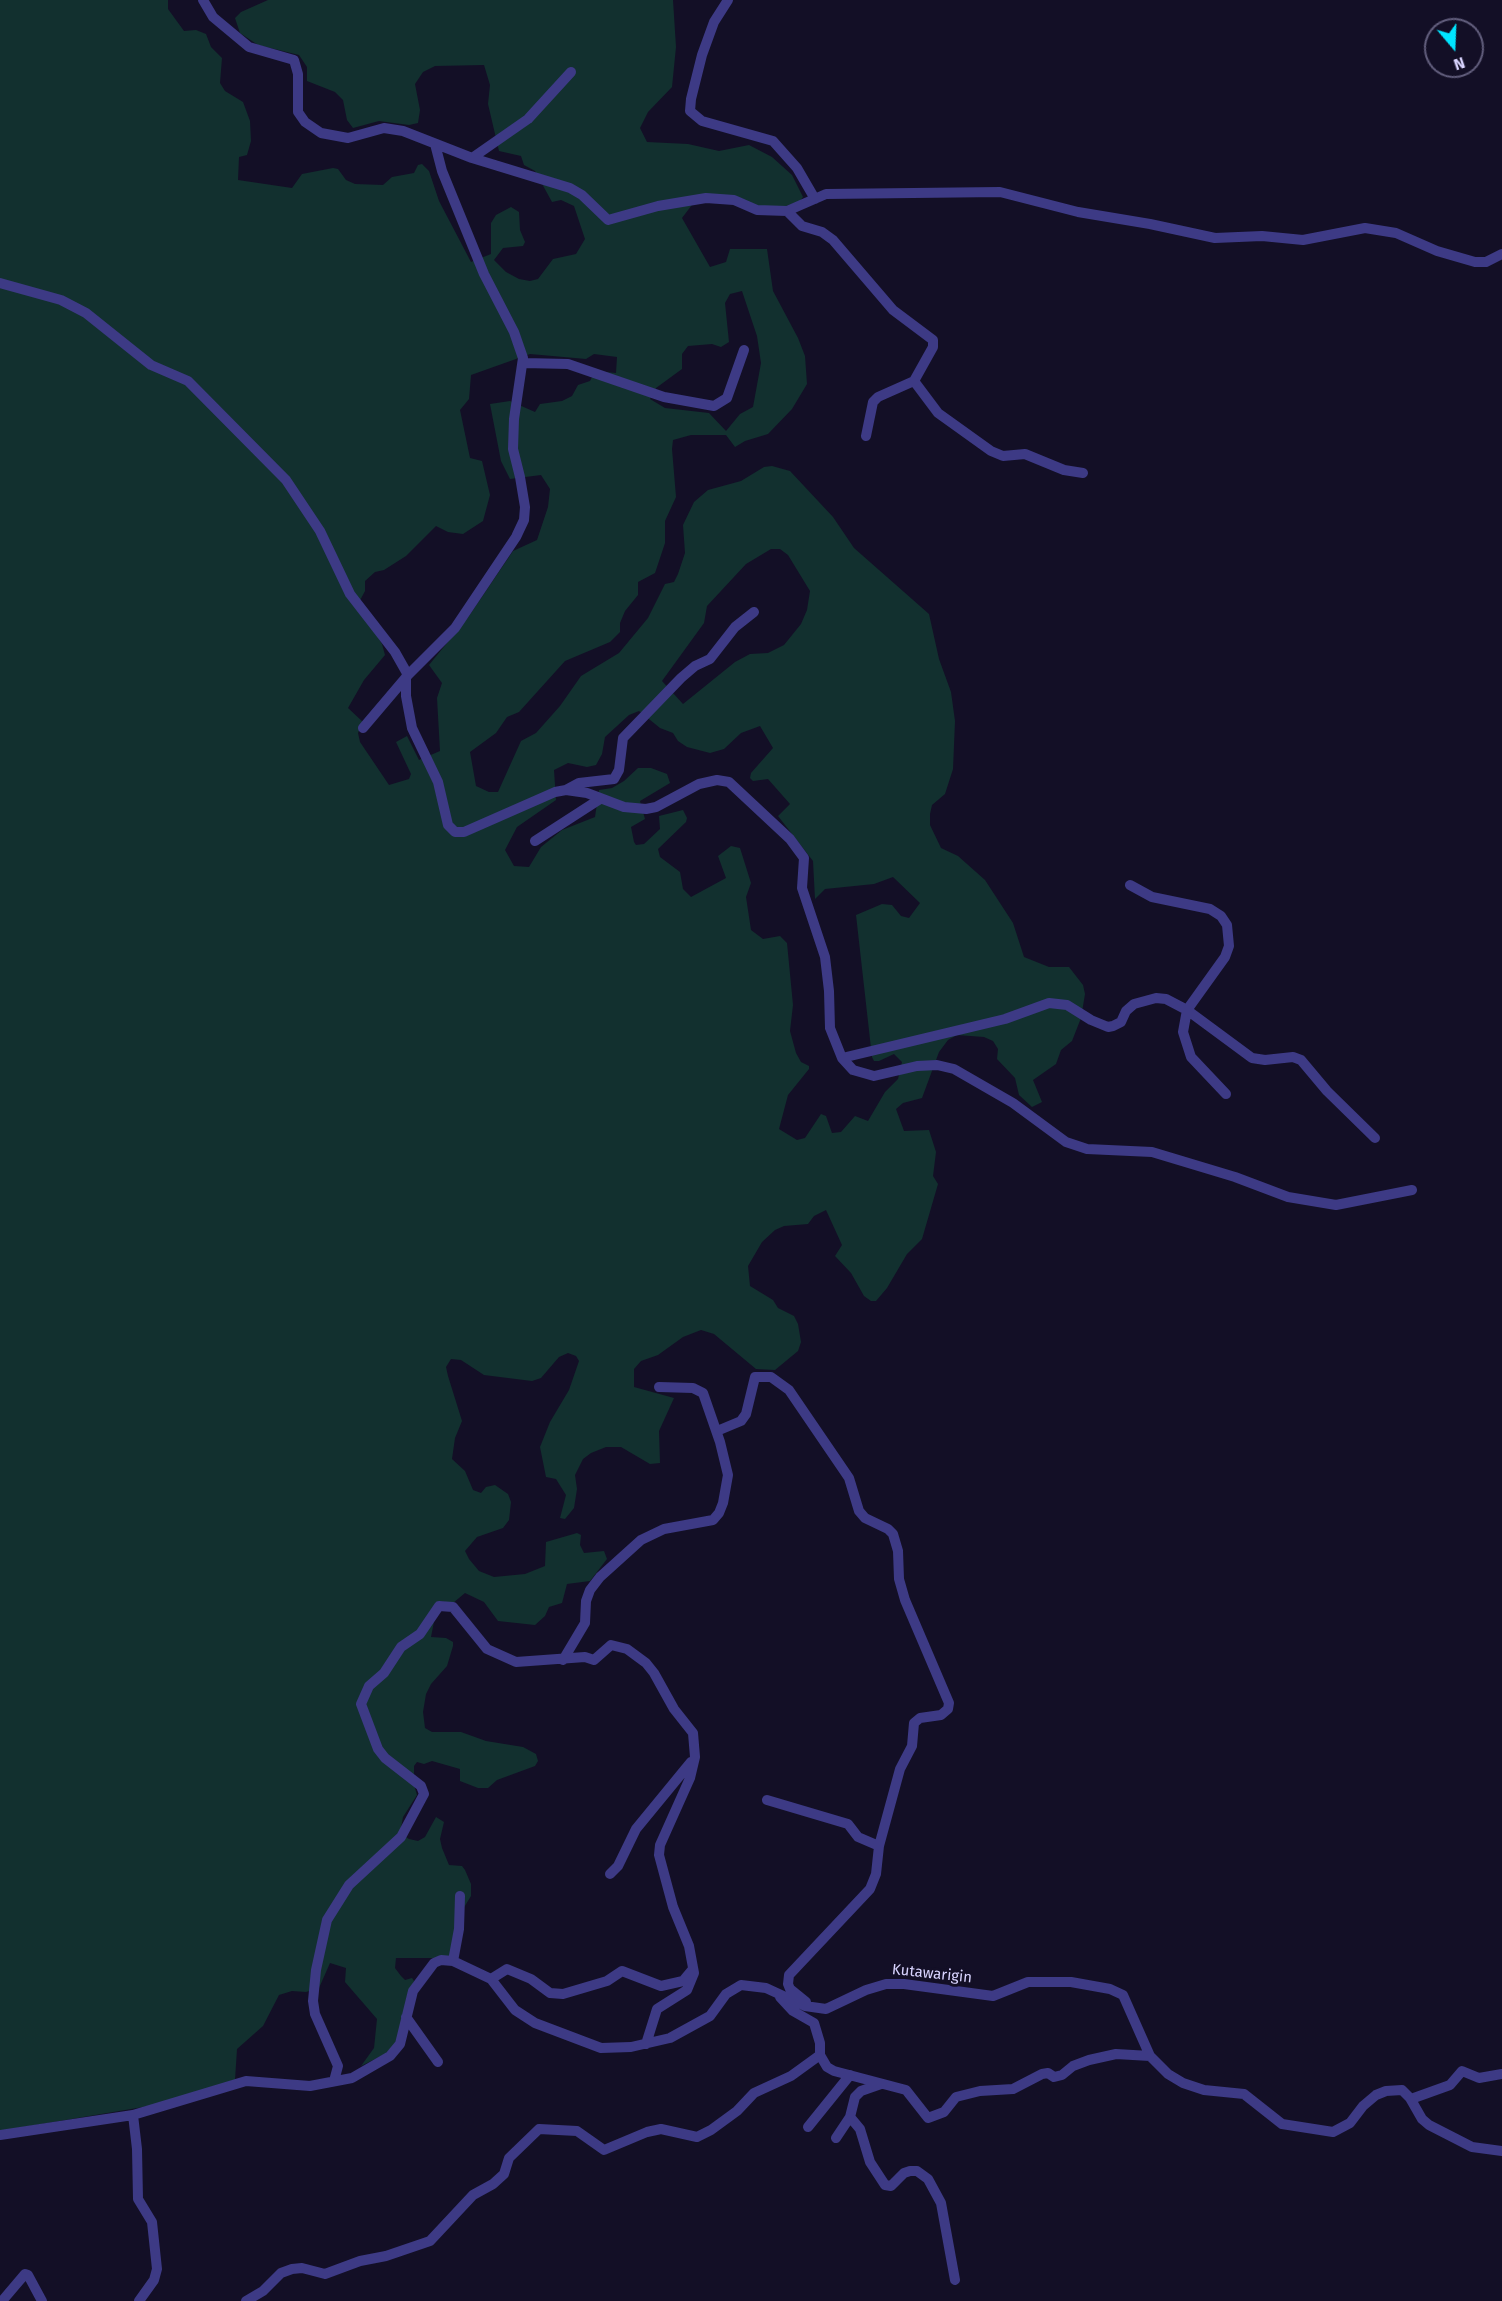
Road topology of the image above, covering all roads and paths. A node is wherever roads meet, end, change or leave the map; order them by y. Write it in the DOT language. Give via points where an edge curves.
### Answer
graph roads {
  1 [pos="203,0"];
  2 [pos="728,0"];
  3 [pos="571,72"];
  4 [pos="435,144"];
  5 [pos="471,158"];
  6 [pos="815,199"];
  7 [pos="787,211"];
  8 [pos="1502,254"];
  9 [pos="0,283"];
  10 [pos="744,350"];
  11 [pos="524,363"];
  12 [pos="914,381"];
  13 [pos="866,436"];
  14 [pos="1083,473"];
  15 [pos="754,612"];
  16 [pos="407,676"];
  17 [pos="363,728"];
  18 [pos="566,790"];
  19 [pos="600,799"];
  20 [pos="535,841"];
  21 [pos="1130,885"];
  22 [pos="1187,1010"];
  23 [pos="842,1058"];
  24 [pos="1226,1094"];
  25 [pos="1375,1138"];
  26 [pos="1412,1190"];
  27 [pos="659,1387"];
  28 [pos="717,1431"];
  29 [pos="563,1660"];
  30 [pos="695,1756"];
  31 [pos="767,1800"];
  32 [pos="879,1846"];
  33 [pos="610,1874"];
  34 [pos="460,1896"];
  35 [pos="453,1961"];
  36 [pos="694,1966"];
  37 [pos="491,1979"];
  38 [pos="776,1992"];
  39 [pos="816,2008"];
  40 [pos="406,2017"];
  41 [pos="646,2044"];
  42 [pos="820,2055"];
  43 [pos="1150,2056"];
  44 [pos="438,2062"];
  45 [pos="1502,2074"];
  46 [pos="850,2075"];
  47 [pos="334,2081"];
  48 [pos="885,2083"];
  49 [pos="1411,2099"];
  50 [pos="133,2115"];
  51 [pos="850,2117"];
  52 [pos="808,2127"];
  53 [pos="0,2135"];
  54 [pos="836,2138"];
  55 [pos="1502,2151"];
  56 [pos="955,2280"];
  57 [pos="2,2301"];
  58 [pos="42,2301"];
  59 [pos="139,2301"];
  60 [pos="246,2301"];
  1 -- 4 [label="street" via="213,17 244,44 294,60 298,112 312,128 333,138 394,129"];
  2 -- 6 [label="street" via="714,22 702,55 690,111 702,121 773,141 797,168"];
  3 -- 5 [label="street" via="528,119"];
  4 -- 5 [label="street"];
  4 -- 11 [label="street" via="467,233 514,332"];
  5 -- 7 [label="street" via="570,188 608,220 706,198 734,200 757,210"];
  6 -- 7 [label="street"];
  6 -- 8 [label="street" via="826,194 859,192 1000,192 1078,212 1215,238 1262,236 1303,240 1365,228 1395,233 1475,262 1486,262"];
  7 -- 12 [label="street" via="802,226 833,240 893,310 933,340"];
  9 -- 16 [label="street" via="61,300 86,313 151,365 188,381 286,480 320,531 350,594 395,651"];
  10 -- 11 [label="street" via="727,398 714,406 654,394 568,364"];
  11 -- 16 [label="street" via="513,448 524,520 455,628"];
  12 -- 13 [label="street" via="873,402"];
  12 -- 14 [label="street" via="938,413 992,451 1003,456 1025,454 1064,470"];
  15 -- 18 [label="street" via="735,627 710,659 681,678 623,738 614,779 579,783"];
  16 -- 17 [label="street"];
  16 -- 18 [label="street" via="412,728 438,782 448,825 455,832 464,832"];
  18 -- 19 [label="street"];
  19 -- 20 [label="street"];
  19 -- 23 [label="street" via="646,809 699,784 723,780 790,839 804,858 803,898 825,957 830,1028"];
  21 -- 22 [label="street" via="1152,897 1210,909 1221,915 1227,925 1229,946 1225,957"];
  22 -- 23 [label="street" via="1156,998 1130,1007 1121,1022 1107,1027 1067,1005 1049,1003 1005,1019"];
  22 -- 24 [label="street" via="1183,1032 1187,1052"];
  22 -- 25 [label="street" via="1252,1058 1301,1060"];
  23 -- 26 [label="street" via="864,1075 917,1066 937,1065 954,1070 1012,1103 1066,1142 1087,1149 1152,1152 1288,1197 1336,1205"];
  27 -- 28 [label="street" via="700,1391"];
  28 -- 29 [label="street" via="728,1475 719,1513 708,1521 664,1529 641,1540 600,1577 586,1601 585,1623"];
  28 -- 32 [label="street" via="735,1425 746,1414 752,1380 771,1377 789,1390 849,1478 859,1511 893,1534 905,1600 949,1703 941,1715 920,1718 914,1723 912,1746 900,1768"];
  29 -- 30 [label="street" via="594,1660 611,1644 637,1656 654,1672 674,1709 693,1733"];
  29 -- 47 [label="street" via="516,1662 497,1656 453,1607 439,1606 420,1634 401,1647 369,1686 361,1704 378,1749 421,1786 424,1794 401,1837 349,1885 327,1920 313,2001 338,2066"];
  30 -- 33 [label="street" via="636,1829"];
  30 -- 36 [label="street" via="659,1856"];
  31 -- 32 [label="street" via="848,1824 858,1837"];
  32 -- 39 [label="street" via="870,1889 789,1975 790,1989"];
  34 -- 35 [label="street"];
  35 -- 37 [label="street"];
  35 -- 40 [label="street" via="434,1963 421,1977"];
  36 -- 37 [label="street" via="688,1978 667,1985 658,1986 622,1971 607,1981 563,1994 550,1993 507,1969"];
  36 -- 41 [label="street" via="687,1990 657,2009"];
  37 -- 41 [label="street" via="515,2010 535,2023 601,2048"];
  38 -- 39 [label="street"];
  38 -- 41 [label="street" via="752,1985 733,1988 710,2016 670,2038"];
  38 -- 42 [label="street" via="793,2011 814,2023"];
  39 -- 43 [label="street, Kutawarigin" via="826,2009 886,1984 993,1996 1028,1982 1071,1982 1123,1995"];
  40 -- 44 [label="street"];
  40 -- 47 [label="street" via="400,2044 390,2056 352,2078"];
  42 -- 46 [label="street" via="830,2069"];
  42 -- 60 [label="street" via="791,2076 753,2093 728,2117 697,2137 661,2129 604,2150 577,2131 539,2129 509,2158 504,2174 473,2194 430,2241 325,2274 292,2269"];
  43 -- 48 [label="street" via="1108,2055 1080,2062 1057,2077 1048,2073 1013,2089 964,2095 952,2099 935,2118 926,2116 906,2090"];
  43 -- 49 [label="street, Kutawarigin" via="1183,2083 1204,2090 1244,2094 1282,2124 1323,2132 1342,2129 1369,2100 1386,2091 1402,2090"];
  45 -- 49 [label="street" via="1479,2078 1462,2071 1450,2085"];
  46 -- 48 [label="street"];
  46 -- 52 [label="street"];
  47 -- 50 [label="street" via="309,2086 246,2080"];
  48 -- 51 [label="street" via="861,2091 855,2097"];
  49 -- 55 [label="street" via="1422,2119 1454,2140"];
  50 -- 53 [label="street"];
  50 -- 59 [label="street" via="138,2199 152,2223 157,2269"];
  51 -- 54 [label="street"];
  51 -- 56 [label="street" via="860,2129 870,2162 885,2185 891,2186 910,2171 928,2179 941,2203"];
  57 -- 58 [label="street" via="25,2274"];
}
